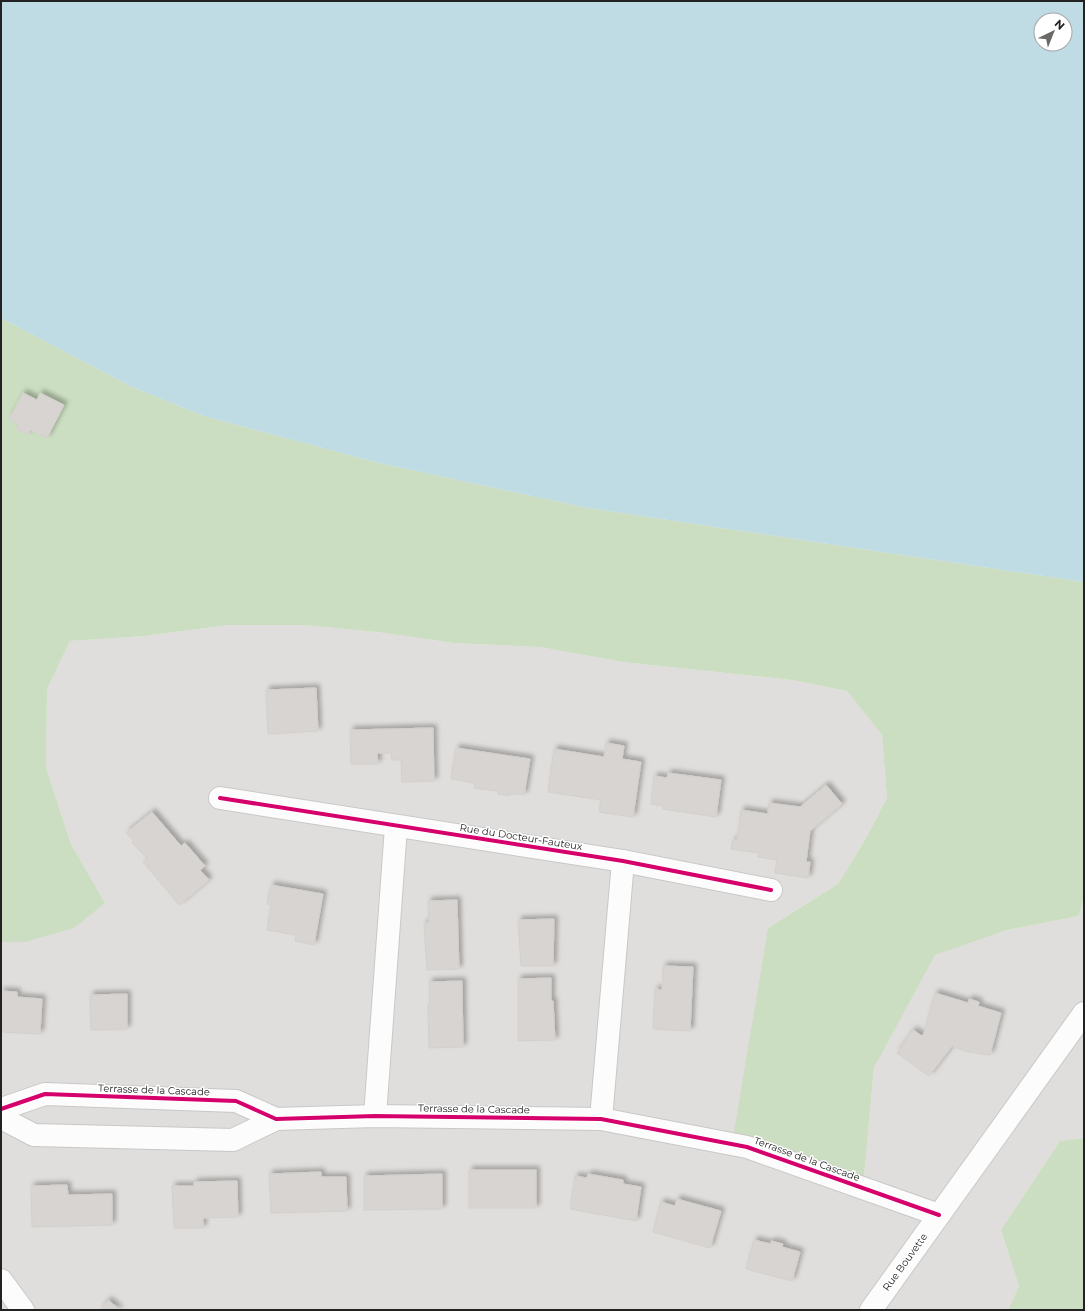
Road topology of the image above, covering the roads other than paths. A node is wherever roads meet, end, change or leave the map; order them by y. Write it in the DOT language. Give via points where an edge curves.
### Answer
graph roads {
  1 [pos="220,798"];
  2 [pos="396,827"];
  3 [pos="623,861"];
  4 [pos="772,890"];
  5 [pos="1084,1013"];
  6 [pos="1,1110"];
  7 [pos="375,1116"];
  8 [pos="1,1118"];
  9 [pos="276,1119"];
  10 [pos="600,1119"];
  11 [pos="939,1215"];
  12 [pos="1,1280"];
  13 [pos="23,1310"];
  14 [pos="871,1310"];
  1 -- 2 [label="street, Rue du Docteur-Fauteux"];
  2 -- 3 [label="street, Rue du Docteur-Fauteux"];
  2 -- 7 [label="street"];
  3 -- 4 [label="street, Rue du Docteur-Fauteux"];
  3 -- 10 [label="street"];
  5 -- 11 [label="street"];
  6 -- 9 [label="street, Terrasse de la Cascade" via="45,1094 236,1102"];
  7 -- 9 [label="street, Terrasse de la Cascade"];
  7 -- 10 [label="street, Terrasse de la Cascade"];
  8 -- 9 [label="street, Terrasse de la Cascade" via="34,1135 233,1140"];
  10 -- 11 [label="street, Terrasse de la Cascade" via="747,1147"];
  11 -- 14 [label="street, Rue Bouvette"];
  12 -- 13 [label="street"];
}
